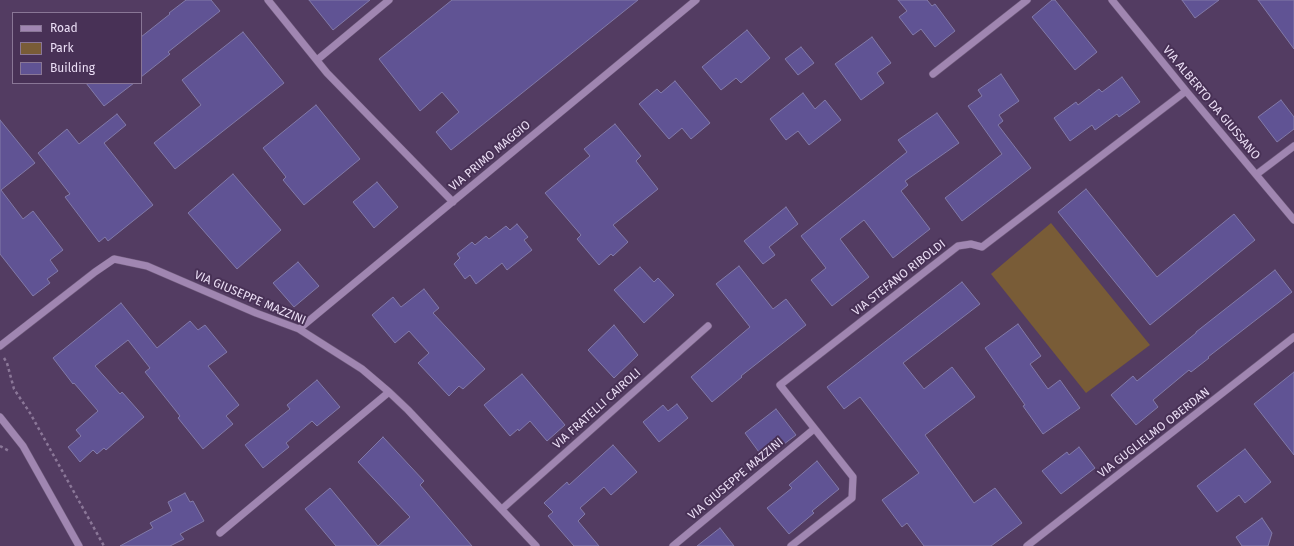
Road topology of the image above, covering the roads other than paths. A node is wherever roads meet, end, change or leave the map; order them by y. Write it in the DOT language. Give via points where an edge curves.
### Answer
graph roads {
  1 [pos="268,0"];
  2 [pos="389,0"];
  3 [pos="696,0"];
  4 [pos="1027,0"];
  5 [pos="1112,0"];
  6 [pos="317,60"];
  7 [pos="933,74"];
  8 [pos="1186,91"];
  9 [pos="1294,146"];
  10 [pos="1257,174"];
  11 [pos="453,202"];
  12 [pos="1294,220"];
  13 [pos="708,326"];
  14 [pos="299,329"];
  15 [pos="1294,337"];
  16 [pos="0,346"];
  17 [pos="389,392"];
  18 [pos="0,418"];
  19 [pos="814,429"];
  20 [pos="502,509"];
  21 [pos="220,533"];
  22 [pos="79,546"];
  23 [pos="536,546"];
  24 [pos="673,546"];
  25 [pos="791,546"];
  26 [pos="1028,546"];
  1 -- 6 [label="street"];
  2 -- 6 [label="street"];
  3 -- 11 [label="street, VIA PRIMO MAGGIO"];
  4 -- 7 [label="street"];
  5 -- 8 [label="street, VIA ALBERTO DA GIUSSANO"];
  6 -- 11 [label="street"];
  8 -- 10 [label="street, VIA ALBERTO DA GIUSSANO"];
  8 -- 19 [label="street, VIA STEFANO RIBOLDI" via="982,247 971,244 958,246 780,385"];
  9 -- 10 [label="street"];
  10 -- 12 [label="street, VIA ALBERTO DA GIUSSANO"];
  11 -- 14 [label="street, VIA PRIMO MAGGIO"];
  13 -- 20 [label="street, VIA FRATELLI CAIROLI"];
  14 -- 16 [label="street, VIA GIUSEPPE MAZZINI" via="147,266 114,259"];
  14 -- 17 [label="street, VIA GIUSEPPE MAZZINI" via="362,369"];
  15 -- 26 [label="street, VIA GUGLIELMO OBERDAN"];
  17 -- 20 [label="street, VIA GIUSEPPE MAZZINI" via="414,415"];
  17 -- 21 [label="street"];
  18 -- 22 [label="street" via="23,446"];
  19 -- 24 [label="street, VIA GIUSEPPE MAZZINI"];
  19 -- 25 [label="street, VIA STEFANO RIBOLDI" via="854,477 852,498"];
  20 -- 23 [label="street, VIA GIUSEPPE MAZZINI"];
}
